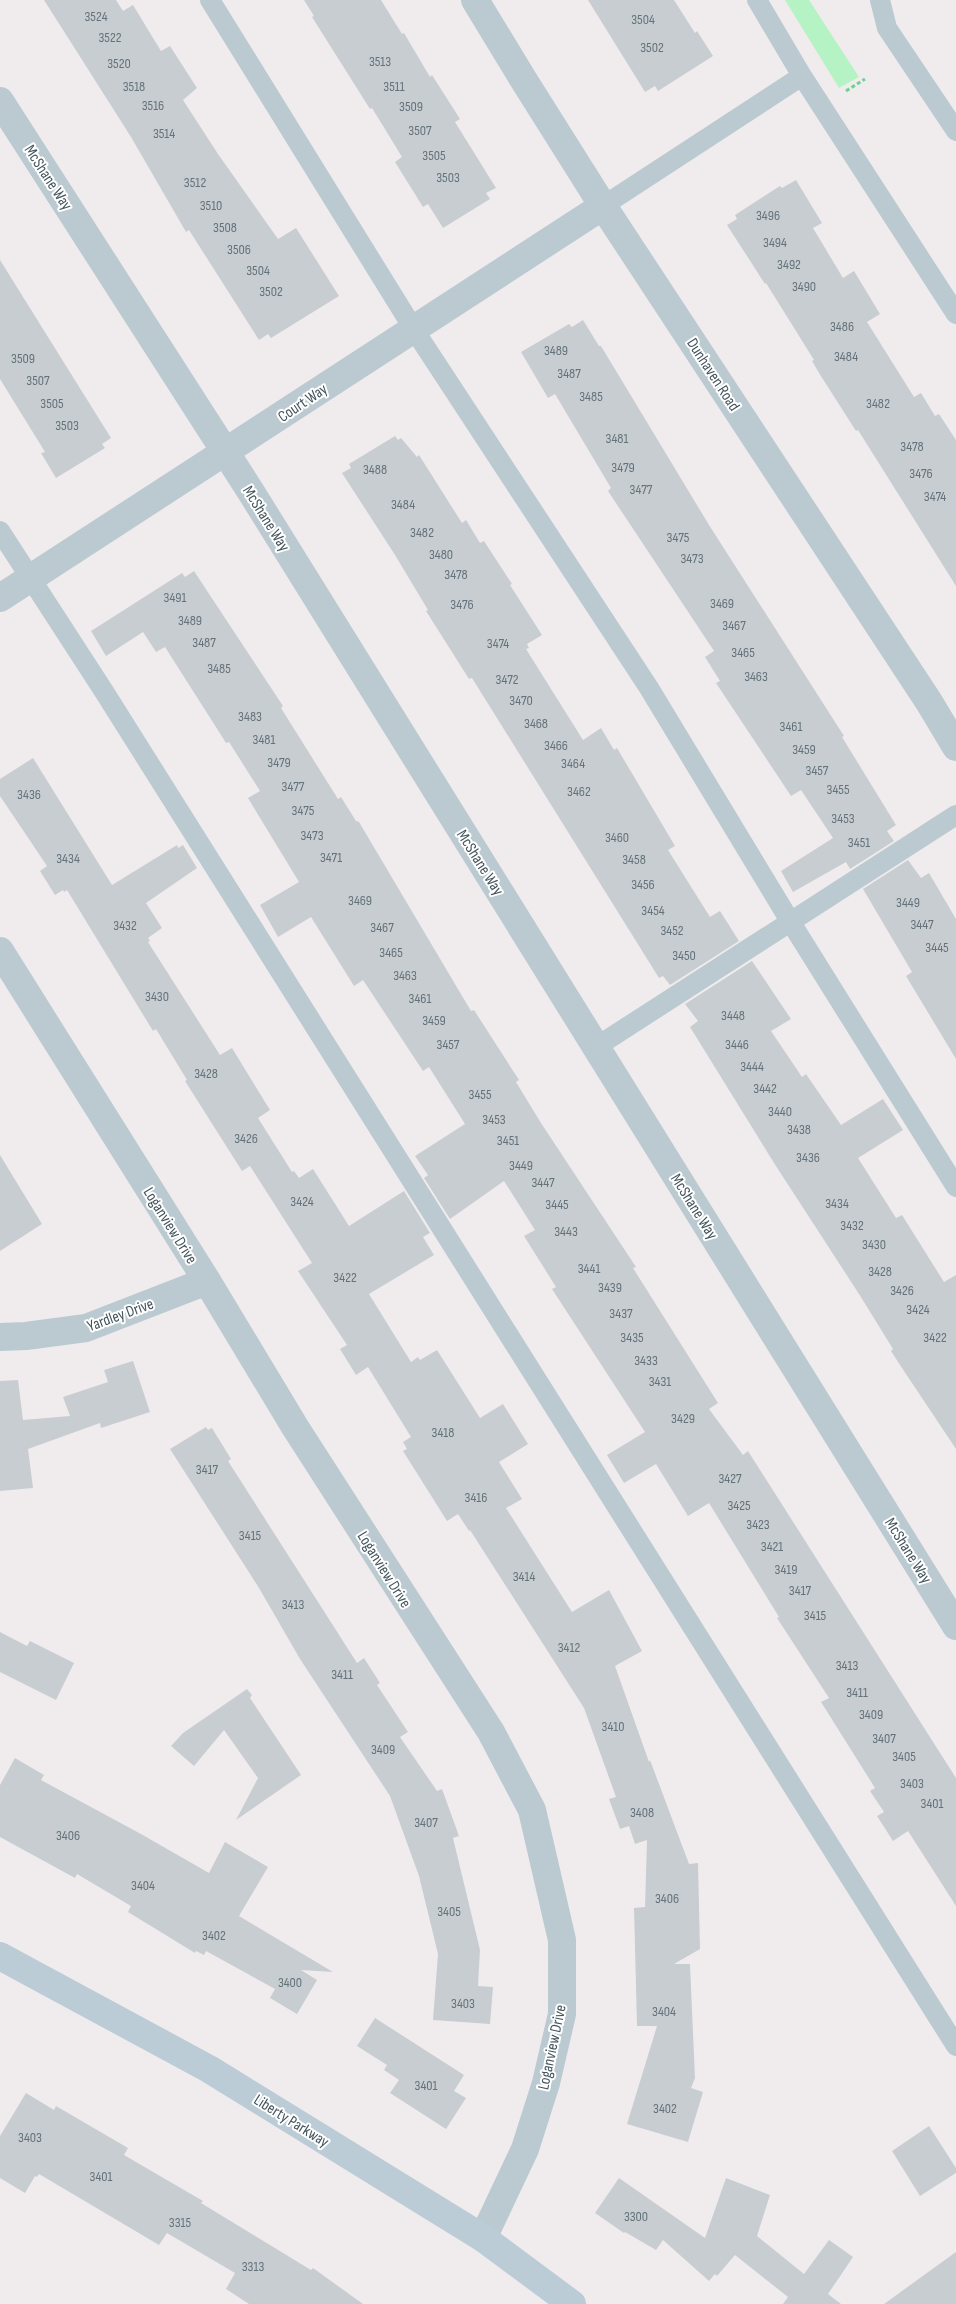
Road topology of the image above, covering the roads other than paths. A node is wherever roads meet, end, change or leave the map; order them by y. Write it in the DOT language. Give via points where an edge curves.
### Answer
graph roads {
  1 [pos="210,0"];
  2 [pos="475,0"];
  3 [pos="757,0"];
  4 [pos="880,0"];
  5 [pos="802,76"];
  6 [pos="0,101"];
  7 [pos="956,131"];
  8 [pos="603,206"];
  9 [pos="956,314"];
  10 [pos="413,328"];
  11 [pos="226,452"];
  12 [pos="0,531"];
  13 [pos="31,579"];
  14 [pos="0,598"];
  15 [pos="929,702"];
  16 [pos="956,708"];
  17 [pos="956,747"];
  18 [pos="956,815"];
  19 [pos="790,921"];
  20 [pos="0,950"];
  21 [pos="596,1047"];
  22 [pos="956,1187"];
  23 [pos="206,1281"];
  24 [pos="0,1337"];
  25 [pos="956,1626"];
  26 [pos="0,1956"];
  27 [pos="956,2046"];
  28 [pos="483,2238"];
  29 [pos="572,2304"];
  1 -- 10 [label="lane"];
  2 -- 8 [label="street, Dunhaven Road"];
  3 -- 5 [label="lane"];
  4 -- 7 [label="lane" via="886,28"];
  5 -- 8 [label="lane"];
  5 -- 9 [label="lane"];
  6 -- 11 [label="street, McShane Way"];
  8 -- 10 [label="street, Court Way"];
  8 -- 15 [label="street, Dunhaven Road"];
  10 -- 11 [label="street, Court Way"];
  10 -- 19 [label="lane" via="649,688"];
  11 -- 13 [label="street, Court Way"];
  11 -- 21 [label="street, McShane Way"];
  12 -- 13 [label="lane"];
  13 -- 14 [label="street, Court Way"];
  13 -- 27 [label="lane"];
  15 -- 16 [label="street"];
  15 -- 17 [label="street, Dunhaven Road"];
  18 -- 19 [label="lane"];
  19 -- 21 [label="lane"];
  19 -- 22 [label="lane"];
  20 -- 23 [label="street, Loganview Drive"];
  21 -- 25 [label="street, McShane Way"];
  23 -- 24 [label="street, Yardley Drive" via="86,1328"];
  23 -- 28 [label="street, Loganview Drive" via="295,1427 491,1732 532,1810 562,1940 562,2014 546,2083 525,2149"];
  26 -- 28 [label="street, Liberty Parkway" via="209,2069"];
  28 -- 29 [label="street, Liberty Parkway"];
}
